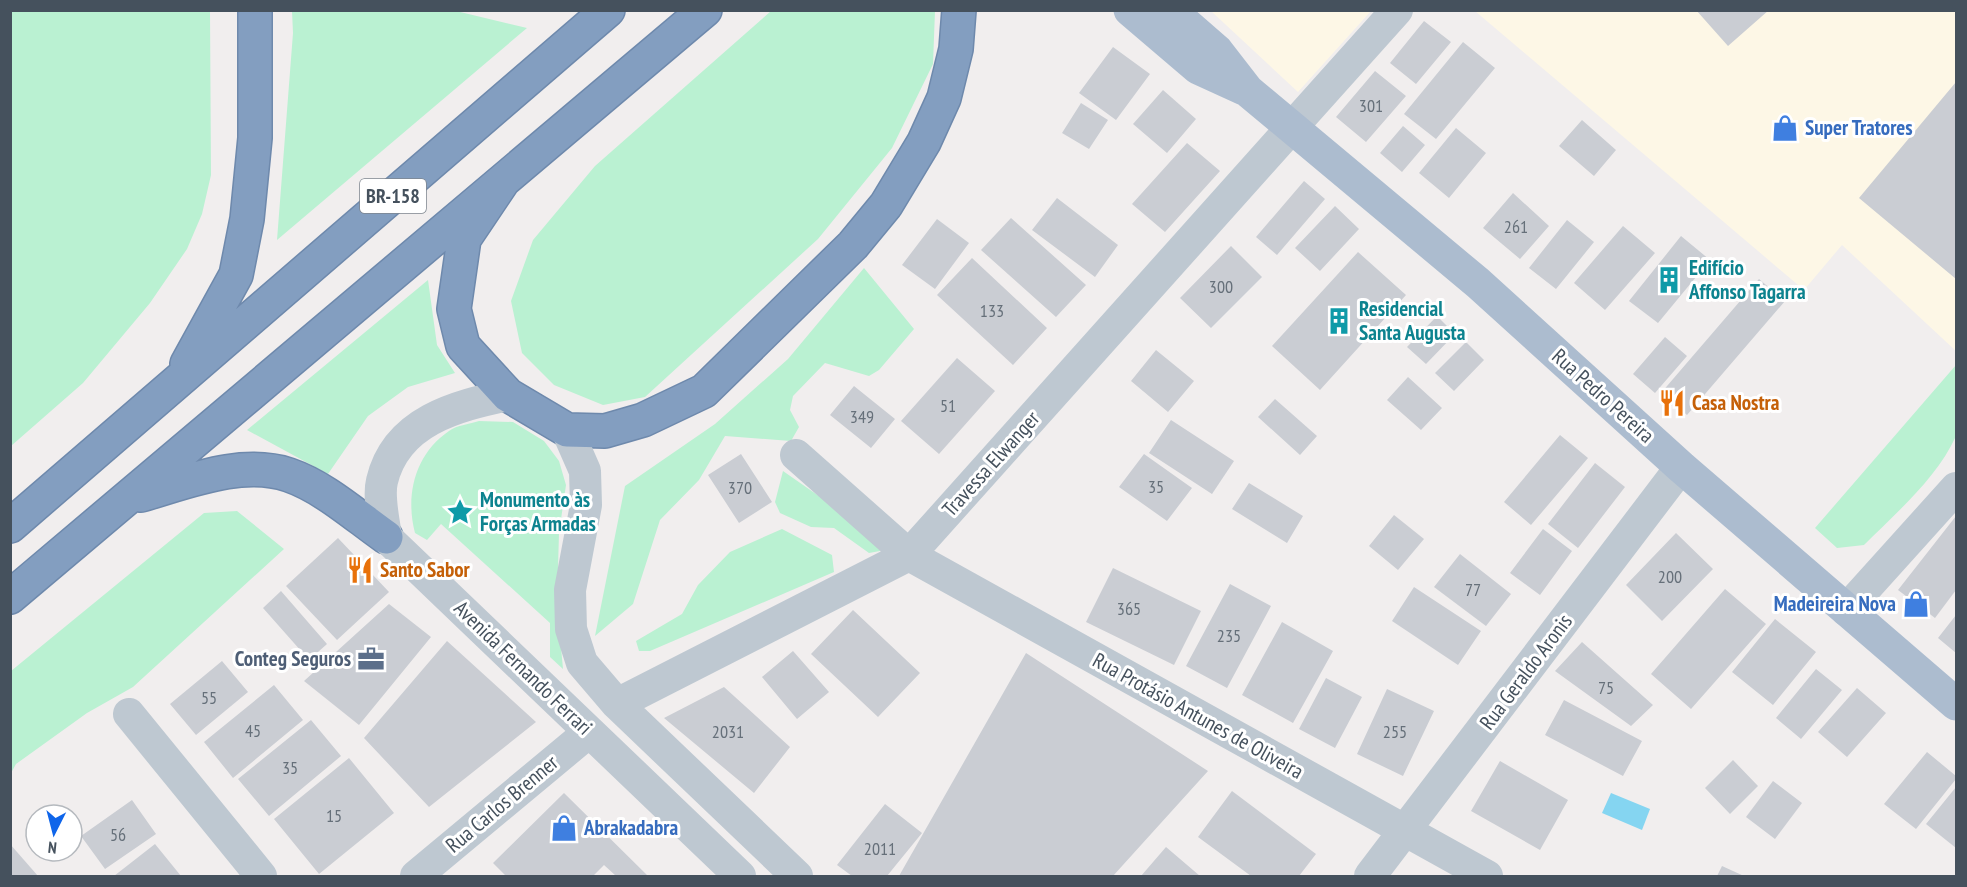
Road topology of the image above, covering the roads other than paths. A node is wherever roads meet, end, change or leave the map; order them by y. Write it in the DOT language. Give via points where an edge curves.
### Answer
graph roads {
  1 [pos="255,10"];
  2 [pos="608,10"];
  3 [pos="705,10"];
  4 [pos="958,10"];
  5 [pos="1130,10"];
  6 [pos="1170,10"];
  7 [pos="1397,10"];
  8 [pos="1248,91"];
  9 [pos="1292,129"];
  10 [pos="503,181"];
  11 [pos="177,382"];
  12 [pos="508,395"];
  13 [pos="567,430"];
  14 [pos="796,456"];
  15 [pos="1682,467"];
  16 [pos="1956,488"];
  17 [pos="130,498"];
  18 [pos="10,526"];
  19 [pos="386,537"];
  20 [pos="909,555"];
  21 [pos="10,597"];
  22 [pos="1846,610"];
  23 [pos="617,704"];
  24 [pos="1956,704"];
  25 [pos="129,714"];
  26 [pos="589,732"];
  27 [pos="1405,831"];
  28 [pos="261,876"];
  29 [pos="416,876"];
  30 [pos="740,876"];
  31 [pos="797,876"];
  32 [pos="1370,876"];
  33 [pos="1487,876"];
  1 -- 11 [label="highway" via="255,138 247,219 236,275"];
  2 -- 11 [label="highway, BR-158"];
  3 -- 10 [label="highway, BR-158"];
  4 -- 13 [label="highway" via="956,50 944,98 886,206 853,245 704,391 643,420 605,431"];
  5 -- 8 [label="main road, Rua Pedro Pereira" via="1198,69"];
  6 -- 8 [label="main road, Rua Pedro Pereira" via="1217,51"];
  7 -- 9 [label="street, Travessa Elwanger"];
  8 -- 9 [label="main road, Rua Pedro Pereira"];
  9 -- 15 [label="main road, Rua Pedro Pereira" via="1478,283"];
  9 -- 20 [label="street, Travessa Elwanger"];
  10 -- 12 [label="highway" via="464,238 454,309 463,346"];
  10 -- 17 [label="highway, BR-158"];
  11 -- 18 [label="highway, BR-158"];
  12 -- 13 [label="highway"];
  12 -- 19 [label="street" via="462,404 432,417 406,436 381,482"];
  13 -- 23 [label="street, Avenida Fernando Ferrari" via="585,471 586,505 570,590 571,629 582,663"];
  14 -- 20 [label="street, Rua Protásio Antunes de Oliveira"];
  15 -- 22 [label="main road, Rua Pedro Pereira"];
  15 -- 27 [label="street, Rua Geraldo Aronis"];
  16 -- 22 [label="street"];
  17 -- 19 [label="highway" via="214,474 247,469 289,475 320,491"];
  17 -- 21 [label="highway, BR-158"];
  19 -- 26 [label="street, Avenida Fernando Ferrari"];
  20 -- 23 [label="street, Travessa Elwanger"];
  20 -- 27 [label="street, Rua Protásio Antunes de Oliveira"];
  22 -- 24 [label="main road, Rua Pedro Pereira"];
  23 -- 31 [label="street, Avenida Fernando Ferrari"];
  25 -- 28 [label="street"];
  26 -- 29 [label="street, Rua Carlos Brenner"];
  26 -- 30 [label="street, Avenida Fernando Ferrari"];
  27 -- 32 [label="street, Rua Geraldo Aronis"];
  27 -- 33 [label="street, Rua Protásio Antunes de Oliveira"];
}
